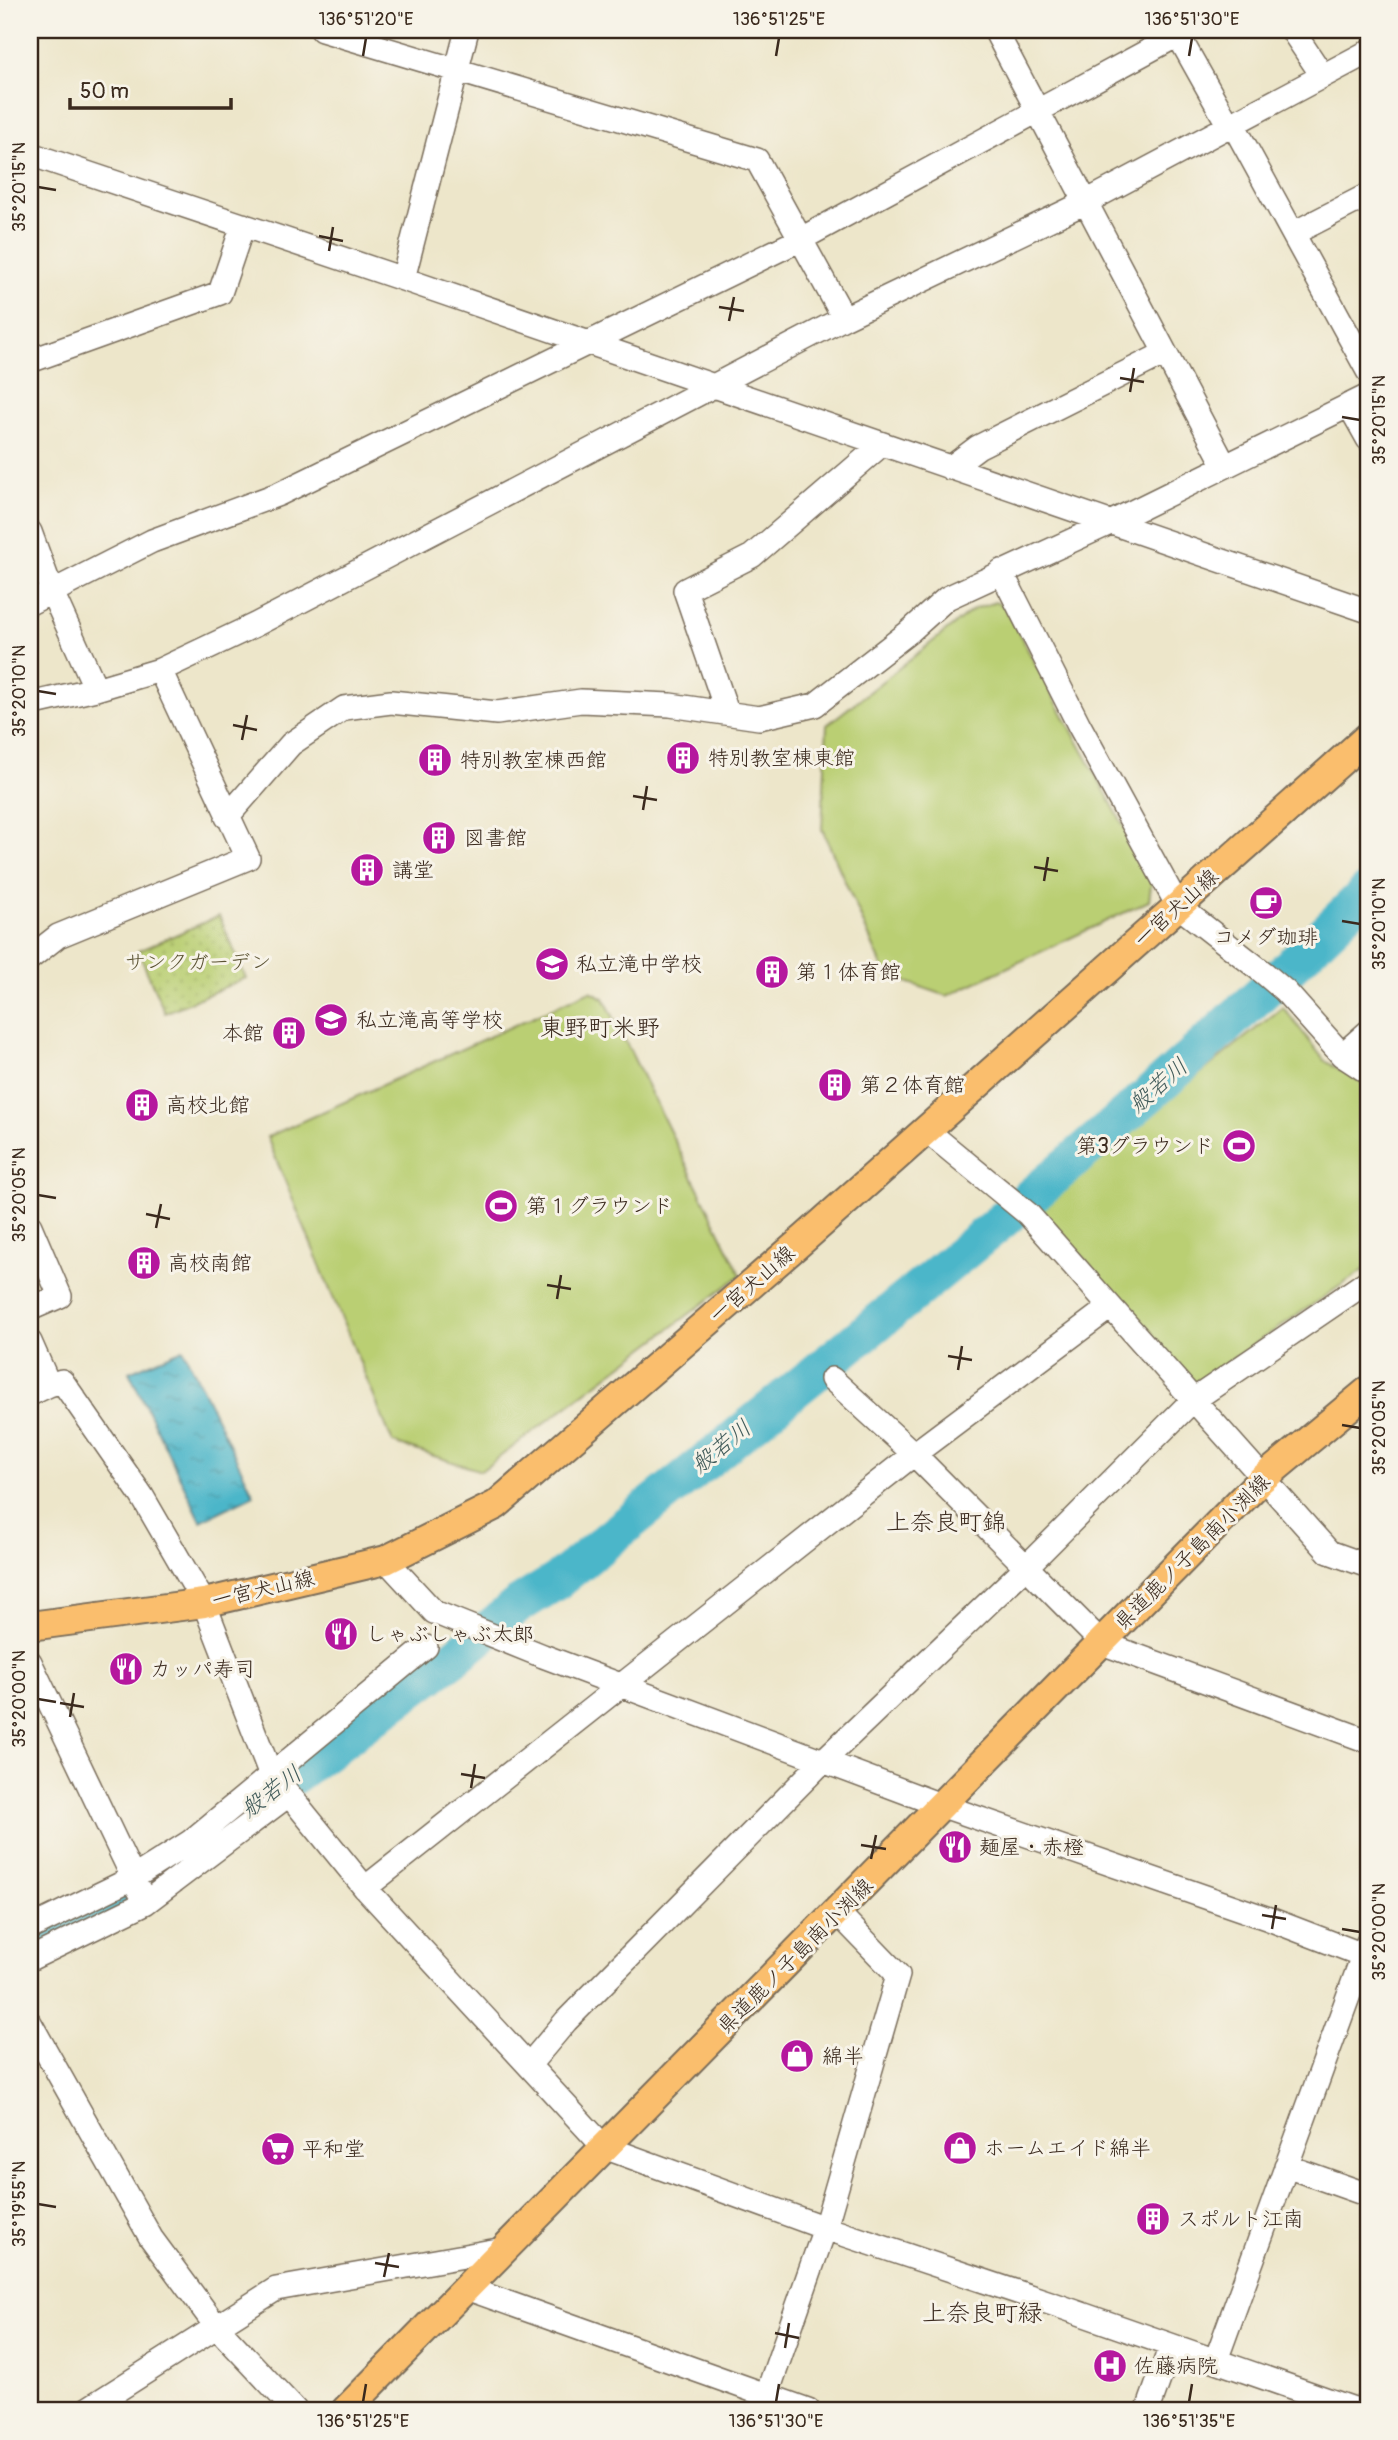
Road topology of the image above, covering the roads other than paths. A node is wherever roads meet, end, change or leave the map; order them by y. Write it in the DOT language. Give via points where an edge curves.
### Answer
graph roads {
  1 [pos="322,30"];
  2 [pos="467,30"];
  3 [pos="995,30"];
  4 [pos="1292,30"];
  5 [pos="1182,32"];
  6 [pos="1368,52"];
  7 [pos="456,70"];
  8 [pos="1322,75"];
  9 [pos="1038,112"];
  10 [pos="1231,125"];
  11 [pos="30,154"];
  12 [pos="1368,195"];
  13 [pos="1086,202"];
  14 [pos="243,225"];
  15 [pos="1294,233"];
  16 [pos="801,240"];
  17 [pos="403,279"];
  18 [pos="844,318"];
  19 [pos="585,343"];
  20 [pos="1165,353"];
  21 [pos="30,360"];
  22 [pos="1368,371"];
  23 [pos="713,388"];
  24 [pos="1359,400"];
  25 [pos="1368,439"];
  26 [pos="881,445"];
  27 [pos="1225,466"];
  28 [pos="950,468"];
  29 [pos="1110,523"];
  30 [pos="30,532"];
  31 [pos="1001,571"];
  32 [pos="52,592"];
  33 [pos="30,603"];
  34 [pos="1368,611"];
  35 [pos="160,670"];
  36 [pos="96,689"];
  37 [pos="30,704"];
  38 [pos="727,712"];
  39 [pos="1368,737"];
  40 [pos="227,817"];
  41 [pos="1178,906"];
  42 [pos="30,958"];
  43 [pos="1368,1032"];
  44 [pos="1342,1055"];
  45 [pos="1368,1072"];
  46 [pos="926,1130"];
  47 [pos="30,1226"];
  48 [pos="1368,1281"];
  49 [pos="1110,1307"];
  50 [pos="30,1309"];
  51 [pos="30,1342"];
  52 [pos="832,1379"];
  53 [pos="39,1390"];
  54 [pos="1363,1400"];
  55 [pos="1192,1401"];
  56 [pos="914,1454"];
  57 [pos="1261,1480"];
  58 [pos="386,1560"];
  59 [pos="1368,1566"];
  60 [pos="1026,1567"];
  61 [pos="204,1604"];
  62 [pos="30,1626"];
  63 [pos="1102,1643"];
  64 [pos="426,1647"];
  65 [pos="30,1662"];
  66 [pos="624,1687"];
  67 [pos="1368,1741"];
  68 [pos="823,1761"];
  69 [pos="272,1775"];
  70 [pos="287,1796"];
  71 [pos="943,1806"];
  72 [pos="133,1878"];
  73 [pos="365,1888"];
  74 [pos="145,1903"];
  75 [pos="838,1913"];
  76 [pos="30,1928"];
  77 [pos="1367,1952"];
  78 [pos="30,1959"];
  79 [pos="30,2023"];
  80 [pos="529,2065"];
  81 [pos="604,2147"];
  82 [pos="1286,2166"];
  83 [pos="1368,2195"];
  84 [pos="825,2228"];
  85 [pos="504,2249"];
  86 [pos="466,2288"];
  87 [pos="216,2326"];
  88 [pos="1171,2346"];
  89 [pos="1216,2360"];
  90 [pos="767,2394"];
  91 [pos="86,2410"];
  92 [pos="295,2410"];
  93 [pos="346,2410"];
  94 [pos="808,2410"];
  95 [pos="1148,2410"];
  96 [pos="1357,2410"];
  1 -- 7 [label="street"];
  2 -- 7 [label="street"];
  3 -- 9 [label="street"];
  4 -- 8 [label="street"];
  5 -- 9 [label="street"];
  5 -- 10 [label="street"];
  6 -- 8 [label="street"];
  7 -- 16 [label="street" via="757,160"];
  7 -- 17 [label="street"];
  8 -- 10 [label="street"];
  9 -- 13 [label="street"];
  9 -- 16 [label="street"];
  10 -- 13 [label="street"];
  10 -- 15 [label="street"];
  11 -- 14 [label="street"];
  12 -- 15 [label="street"];
  13 -- 18 [label="street"];
  13 -- 20 [label="street"];
  14 -- 17 [label="street"];
  14 -- 21 [label="street" via="220,293"];
  15 -- 22 [label="street"];
  16 -- 18 [label="street"];
  16 -- 19 [label="street"];
  17 -- 19 [label="street"];
  18 -- 23 [label="street"];
  19 -- 23 [label="street"];
  19 -- 32 [label="street" via="279,494 152,541"];
  20 -- 27 [label="street"];
  20 -- 28 [label="street" via="978,447"];
  23 -- 26 [label="street"];
  23 -- 35 [label="street"];
  24 -- 25 [label="street"];
  24 -- 27 [label="street"];
  26 -- 28 [label="street"];
  26 -- 38 [label="street" via="752,556 685,590"];
  27 -- 29 [label="street"];
  28 -- 29 [label="street"];
  29 -- 31 [label="street"];
  29 -- 34 [label="street"];
  30 -- 32 [label="street"];
  31 -- 38 [label="street" via="947,598 815,705 759,719"];
  31 -- 41 [label="street"];
  32 -- 33 [label="street"];
  32 -- 36 [label="street"];
  35 -- 36 [label="street"];
  35 -- 40 [label="street"];
  36 -- 37 [label="street"];
  38 -- 40 [label="street" via="581,701 497,713 391,702 344,708 292,744"];
  39 -- 41 [label="main road, 一宮犬山線"];
  40 -- 42 [label="street" via="248,858 58,936"];
  41 -- 44 [label="street" via="1285,991"];
  41 -- 46 [label="main road, 一宮犬山線"];
  43 -- 44 [label="street"];
  44 -- 45 [label="street"];
  46 -- 49 [label="street" via="1020,1206"];
  46 -- 58 [label="main road, 一宮犬山線" via="496,1505"];
  47 -- 50 [label="street" via="60,1296"];
  48 -- 55 [label="street"];
  49 -- 55 [label="street"];
  49 -- 56 [label="street"];
  51 -- 53 [label="street"];
  52 -- 56 [label="street"];
  53 -- 61 [label="street" via="62,1381 142,1496"];
  54 -- 57 [label="main road, 県道鹿ノ子島南小渕線"];
  55 -- 57 [label="street"];
  55 -- 60 [label="street"];
  56 -- 60 [label="street"];
  56 -- 66 [label="street"];
  57 -- 59 [label="street" via="1329,1552"];
  57 -- 63 [label="main road, 県道鹿ノ子島南小渕線"];
  58 -- 61 [label="main road, 一宮犬山線"];
  58 -- 66 [label="street" via="433,1612"];
  60 -- 63 [label="street"];
  60 -- 68 [label="street"];
  61 -- 62 [label="main road, 一宮犬山線"];
  61 -- 69 [label="street"];
  63 -- 67 [label="street"];
  63 -- 71 [label="main road, 県道鹿ノ子島南小渕線"];
  64 -- 69 [label="street"];
  65 -- 72 [label="street"];
  66 -- 68 [label="street"];
  66 -- 73 [label="street"];
  68 -- 71 [label="street"];
  68 -- 80 [label="street" via="566,2021"];
  69 -- 70 [label="street"];
  69 -- 72 [label="street" via="190,1842"];
  70 -- 73 [label="street"];
  70 -- 74 [label="street"];
  71 -- 75 [label="main road, 県道鹿ノ子島南小渕線"];
  71 -- 77 [label="street"];
  72 -- 74 [label="street"];
  72 -- 76 [label="street"];
  73 -- 80 [label="street"];
  74 -- 78 [label="street"];
  75 -- 81 [label="main road, 県道鹿ノ子島南小渕線"];
  75 -- 84 [label="street" via="898,1975"];
  77 -- 82 [label="street"];
  79 -- 87 [label="street" via="137,2215"];
  80 -- 81 [label="street"];
  81 -- 84 [label="street"];
  81 -- 85 [label="main road, 県道鹿ノ子島南小渕線"];
  82 -- 83 [label="street"];
  82 -- 89 [label="street"];
  84 -- 88 [label="street"];
  84 -- 90 [label="street"];
  85 -- 86 [label="main road, 県道鹿ノ子島南小渕線"];
  85 -- 87 [label="street" via="276,2289"];
  86 -- 90 [label="street"];
  86 -- 93 [label="main road, 県道鹿ノ子島南小渕線"];
  87 -- 91 [label="street"];
  87 -- 92 [label="street"];
  88 -- 89 [label="street"];
  88 -- 95 [label="street"];
  89 -- 96 [label="street"];
  90 -- 94 [label="street"];
}
